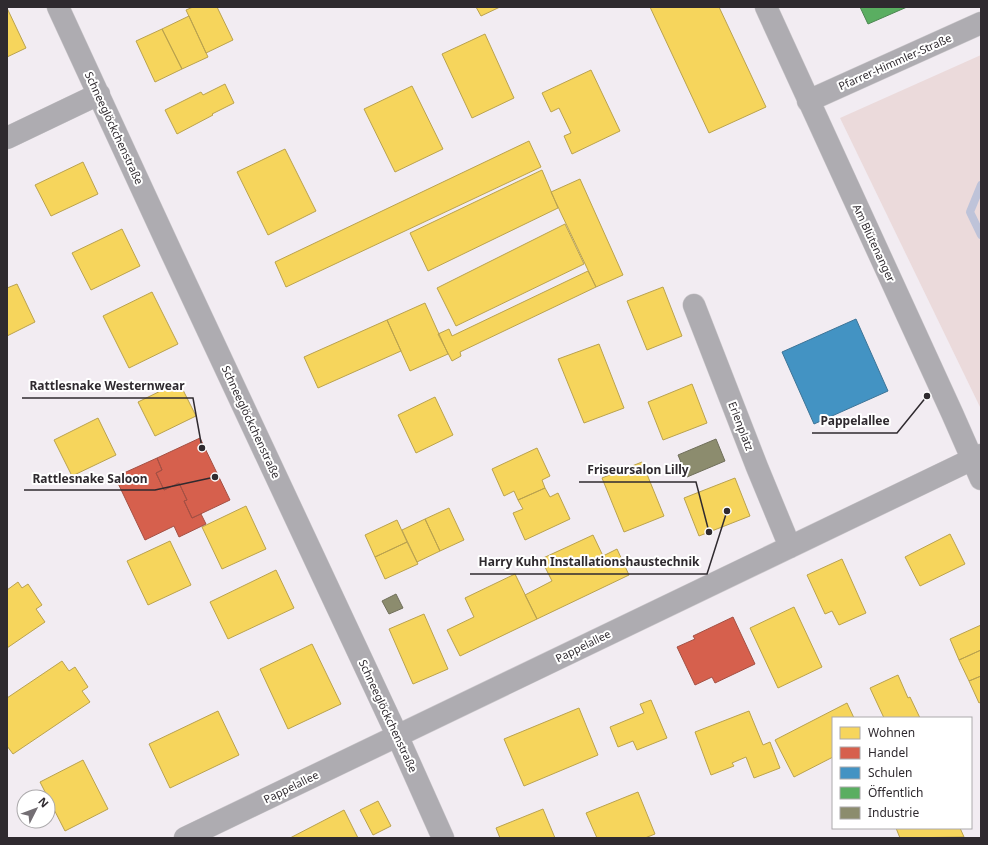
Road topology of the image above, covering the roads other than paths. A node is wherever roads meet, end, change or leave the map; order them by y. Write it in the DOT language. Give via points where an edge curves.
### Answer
graph roads {
  1 [pos="58,7"];
  2 [pos="766,7"];
  3 [pos="981,23"];
  4 [pos="99,94"];
  5 [pos="808,101"];
  6 [pos="7,138"];
  7 [pos="694,305"];
  8 [pos="977,457"];
  9 [pos="981,479"];
  10 [pos="790,547"];
  11 [pos="397,735"];
  12 [pos="185,838"];
  13 [pos="443,838"];
  1 -- 4 [label="street, Schneeglöckchenstraße"];
  2 -- 5 [label="street, Am Blütenanger"];
  3 -- 5 [label="street, Pfarrer-Himmler-Straße"];
  4 -- 6 [label="street"];
  4 -- 11 [label="street, Schneeglöckchenstraße"];
  5 -- 8 [label="street, Am Blütenanger" via="952,413"];
  7 -- 10 [label="street, Erlenplatz"];
  8 -- 9 [label="street, Am Blütenanger"];
  8 -- 10 [label="street, Pappelallee"];
  10 -- 11 [label="street, Pappelallee"];
  11 -- 12 [label="street, Pappelallee"];
  11 -- 13 [label="street, Schneeglöckchenstraße"];
}
